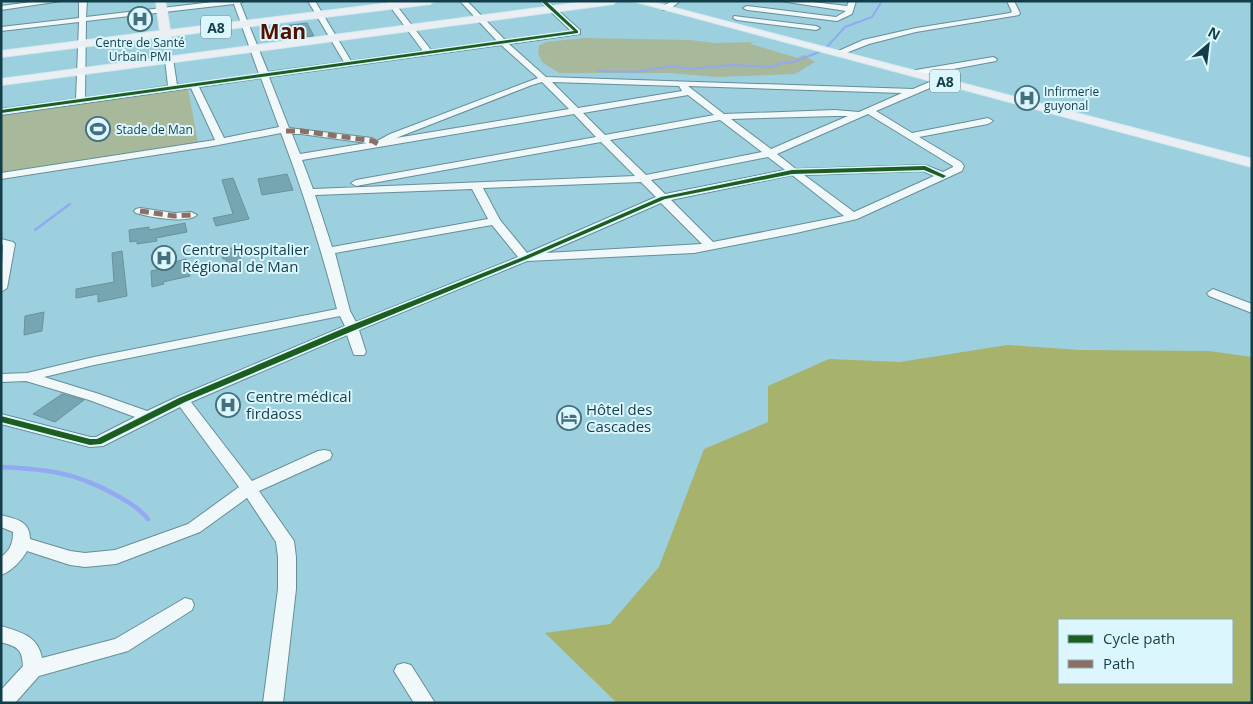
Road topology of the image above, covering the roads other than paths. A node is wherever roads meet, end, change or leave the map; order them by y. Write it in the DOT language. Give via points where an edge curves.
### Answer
graph roads {
  1 [pos="58,1"];
  2 [pos="83,1"];
  3 [pos="241,1"];
  4 [pos="312,1"];
  5 [pos="430,1"];
  6 [pos="463,1"];
  7 [pos="543,1"];
  8 [pos="613,1"];
  9 [pos="637,1"];
  10 [pos="677,1"];
  11 [pos="754,1"];
  12 [pos="784,1"];
  13 [pos="1010,1"];
  14 [pos="236,2"];
  15 [pos="809,3"];
  16 [pos="391,4"];
  17 [pos="852,5"];
  18 [pos="160,6"];
  19 [pos="666,8"];
  20 [pos="747,8"];
  21 [pos="553,10"];
  22 [pos="4,15"];
  23 [pos="319,15"];
  24 [pos="480,19"];
  25 [pos="82,20"];
  26 [pos="735,22"];
  27 [pos="245,24"];
  28 [pos="410,28"];
  29 [pos="816,28"];
  30 [pos="165,34"];
  31 [pos="332,38"];
  32 [pos="504,43"];
  33 [pos="80,44"];
  34 [pos="254,48"];
  35 [pos="429,53"];
  36 [pos="838,53"];
  37 [pos="1,54"];
  38 [pos="169,59"];
  39 [pos="993,59"];
  40 [pos="349,64"];
  41 [pos="82,71"];
  42 [pos="916,73"];
  43 [pos="265,76"];
  44 [pos="544,79"];
  45 [pos="941,80"];
  46 [pos="1,82"];
  47 [pos="676,82"];
  48 [pos="194,85"];
  49 [pos="173,88"];
  50 [pos="916,91"];
  51 [pos="689,92"];
  52 [pos="80,101"];
  53 [pos="576,111"];
  54 [pos="1,112"];
  55 [pos="866,113"];
  56 [pos="721,117"];
  57 [pos="988,121"];
  58 [pos="286,130"];
  59 [pos="910,136"];
  60 [pos="604,140"];
  61 [pos="221,141"];
  62 [pos="379,144"];
  63 [pos="768,154"];
  64 [pos="296,158"];
  65 [pos="1252,163"];
  66 [pos="792,172"];
  67 [pos="1,176"];
  68 [pos="943,176"];
  69 [pos="643,179"];
  70 [pos="476,186"];
  71 [pos="309,192"];
  72 [pos="663,198"];
  73 [pos="140,211"];
  74 [pos="191,215"];
  75 [pos="853,217"];
  76 [pos="495,221"];
  77 [pos="1,242"];
  78 [pos="711,246"];
  79 [pos="328,251"];
  80 [pos="525,258"];
  81 [pos="2,284"];
  82 [pos="1213,293"];
  83 [pos="1252,310"];
  84 [pos="344,311"];
  85 [pos="352,328"];
  86 [pos="359,352"];
  87 [pos="27,377"];
  88 [pos="1,378"];
  89 [pos="182,400"];
  90 [pos="148,417"];
  91 [pos="1,419"];
  92 [pos="324,455"];
  93 [pos="249,489"];
  94 [pos="1,521"];
  95 [pos="22,543"];
  96 [pos="1,568"];
  97 [pos="186,605"];
  98 [pos="1,634"];
  99 [pos="33,669"];
  100 [pos="404,671"];
  101 [pos="2,703"];
  102 [pos="273,703"];
  103 [pos="425,703"];
  1 -- 22 [label="street"];
  2 -- 25 [label="street"];
  3 -- 14 [label="street"];
  4 -- 23 [label="street"];
  5 -- 16 [label="main road, A8"];
  6 -- 24 [label="street"];
  7 -- 21 [label="street"];
  8 -- 21 [label="main road, A8"];
  9 -- 19 [label="main road, A8"];
  10 -- 19 [label="street"];
  11 -- 20 [label="street"];
  12 -- 15 [label="street"];
  13 -- 36 [label="street" via="1016,13 916,30 866,42"];
  14 -- 18 [label="street"];
  14 -- 27 [label="street"];
  15 -- 17 [label="street"];
  16 -- 23 [label="main road, A8"];
  16 -- 28 [label="street"];
  17 -- 20 [label="street" via="841,18 833,19"];
  18 -- 25 [label="street"];
  18 -- 30 [label="main road"];
  19 -- 26 [label="main road, A8"];
  20 -- 26 [label="street"];
  21 -- 24 [label="main road, A8"];
  21 -- 32 [label="street" via="577,32"];
  22 -- 25 [label="street"];
  23 -- 27 [label="main road, A8"];
  23 -- 31 [label="street"];
  24 -- 28 [label="main road, A8"];
  24 -- 32 [label="street"];
  25 -- 33 [label="street"];
  26 -- 29 [label="street"];
  26 -- 36 [label="main road, A8"];
  27 -- 30 [label="main road, A8"];
  27 -- 34 [label="street"];
  28 -- 31 [label="main road, A8"];
  28 -- 35 [label="street"];
  30 -- 33 [label="main road, A8"];
  30 -- 38 [label="main road"];
  31 -- 34 [label="main road, A8"];
  31 -- 40 [label="street"];
  32 -- 35 [label="street"];
  32 -- 44 [label="street"];
  33 -- 37 [label="main road, A8"];
  33 -- 41 [label="street"];
  34 -- 38 [label="main road, A8"];
  34 -- 43 [label="street"];
  35 -- 40 [label="street"];
  36 -- 42 [label="main road, A8"];
  38 -- 41 [label="main road, A8"];
  38 -- 49 [label="street"];
  39 -- 42 [label="street"];
  40 -- 43 [label="street"];
  41 -- 46 [label="main road, A8"];
  41 -- 52 [label="street"];
  42 -- 45 [label="main road, A8"];
  43 -- 48 [label="street"];
  43 -- 58 [label="street"];
  44 -- 47 [label="street"];
  44 -- 53 [label="street"];
  44 -- 62 [label="street"];
  45 -- 50 [label="street"];
  45 -- 65 [label="main road, A8"];
  47 -- 50 [label="street"];
  47 -- 51 [label="street"];
  48 -- 49 [label="street"];
  48 -- 61 [label="street"];
  49 -- 52 [label="street"];
  50 -- 55 [label="street"];
  51 -- 53 [label="street"];
  51 -- 56 [label="street"];
  52 -- 54 [label="street"];
  53 -- 60 [label="street"];
  53 -- 62 [label="street"];
  55 -- 56 [label="street"];
  55 -- 59 [label="street"];
  55 -- 63 [label="street"];
  56 -- 60 [label="street"];
  56 -- 63 [label="street"];
  57 -- 59 [label="street"];
  58 -- 61 [label="street"];
  58 -- 62 [label="street"];
  58 -- 64 [label="street"];
  59 -- 68 [label="street" via="959,166"];
  60 -- 69 [label="street"];
  60 -- 71 [label="street"];
  61 -- 67 [label="street"];
  62 -- 64 [label="street"];
  63 -- 66 [label="street"];
  63 -- 69 [label="street"];
  64 -- 71 [label="street"];
  66 -- 68 [label="street" via="924,168"];
  66 -- 72 [label="street"];
  66 -- 75 [label="street"];
  68 -- 75 [label="street"];
  69 -- 70 [label="street"];
  69 -- 72 [label="street"];
  70 -- 71 [label="street"];
  70 -- 76 [label="street"];
  71 -- 79 [label="street"];
  72 -- 78 [label="street"];
  72 -- 80 [label="street"];
  73 -- 74 [label="street"];
  75 -- 78 [label="street"];
  76 -- 79 [label="street"];
  76 -- 80 [label="street"];
  77 -- 81 [label="street" via="9,244"];
  78 -- 80 [label="street"];
  79 -- 84 [label="street"];
  80 -- 85 [label="street"];
  82 -- 83 [label="street"];
  84 -- 85 [label="street"];
  84 -- 87 [label="street"];
  85 -- 86 [label="street"];
  85 -- 89 [label="street"];
  87 -- 88 [label="street"];
  87 -- 90 [label="street"];
  89 -- 90 [label="street"];
  89 -- 93 [label="street"];
  90 -- 91 [label="street" via="110,437 90,442"];
  92 -- 93 [label="street"];
  93 -- 95 [label="street" via="194,528 116,557 70,558"];
  93 -- 102 [label="street" via="285,541 287,557 284,629"];
  94 -- 95 [label="street" via="21,530"];
  95 -- 96 [label="street"];
  97 -- 99 [label="street" via="121,645"];
  98 -- 99 [label="street" via="27,643 33,653"];
  99 -- 101 [label="street"];
  100 -- 103 [label="street"];
}
